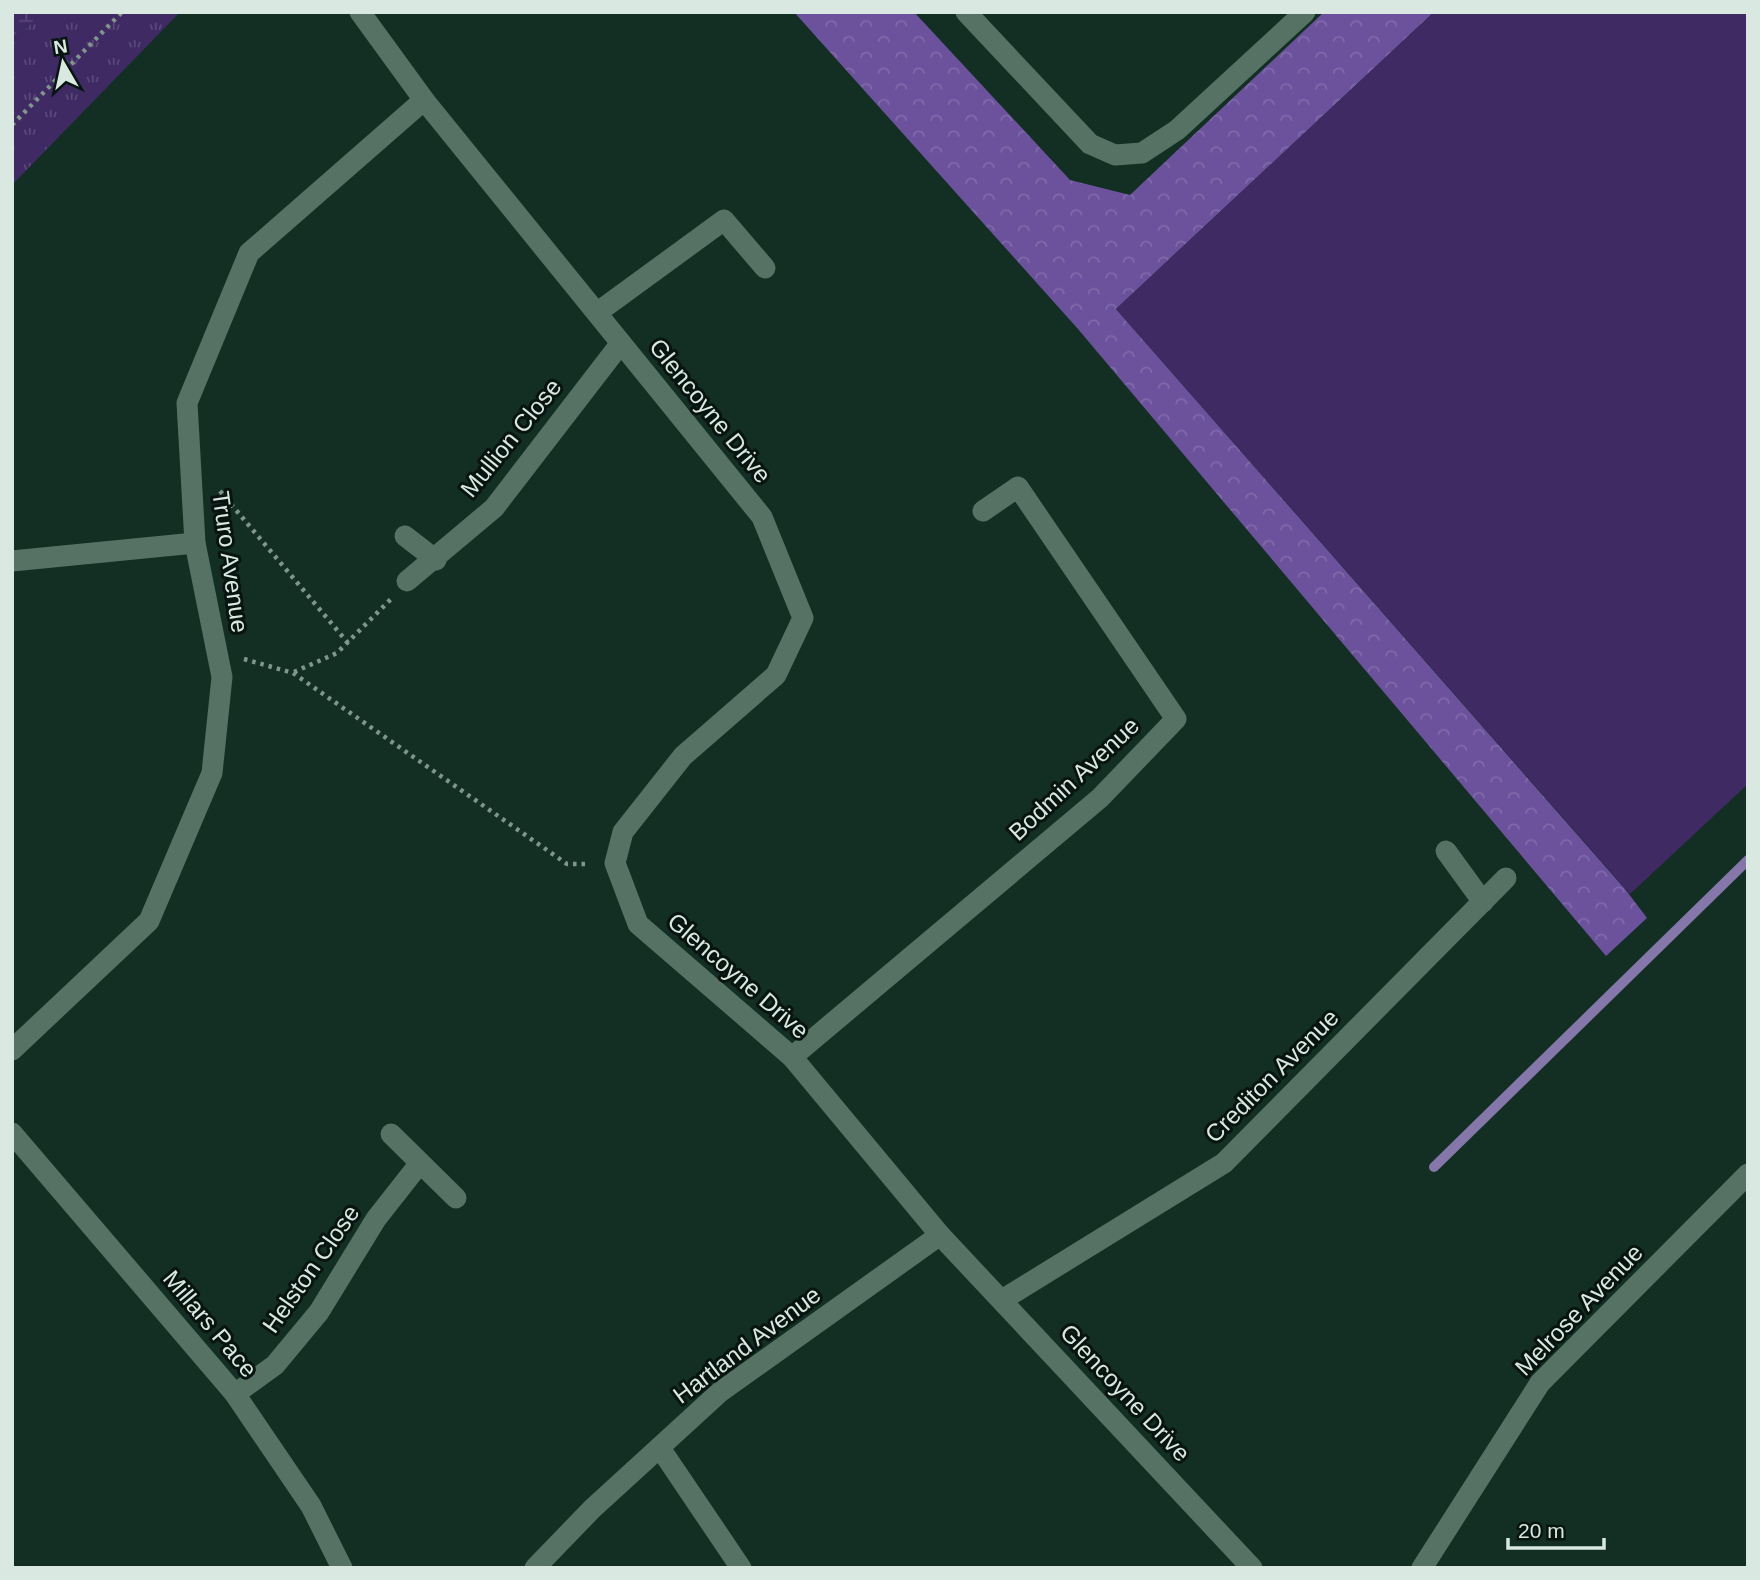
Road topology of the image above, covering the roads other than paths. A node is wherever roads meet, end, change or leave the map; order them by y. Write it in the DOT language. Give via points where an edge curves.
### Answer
graph roads {
  1 [pos="966,12"];
  2 [pos="1305,12"];
  3 [pos="372,16"];
  4 [pos="424,100"];
  5 [pos="765,268"];
  6 [pos="598,312"];
  7 [pos="621,343"];
  8 [pos="983,511"];
  9 [pos="405,536"];
  10 [pos="195,543"];
  11 [pos="436,560"];
  12 [pos="12,561"];
  13 [pos="407,581"];
  14 [pos="1446,851"];
  15 [pos="1506,878"];
  16 [pos="1483,902"];
  17 [pos="12,1050"];
  18 [pos="792,1057"];
  19 [pos="12,1133"];
  20 [pos="391,1134"];
  21 [pos="420,1163"];
  22 [pos="1748,1174"];
  23 [pos="456,1198"];
  24 [pos="940,1236"];
  25 [pos="1002,1300"];
  26 [pos="235,1394"];
  27 [pos="660,1448"];
  28 [pos="342,1568"];
  29 [pos="535,1568"];
  30 [pos="741,1568"];
  31 [pos="1252,1568"];
  32 [pos="1422,1568"];
  1 -- 2 [label="street" via="1090,144 1115,155 1142,153 1177,130"];
  3 -- 4 [label="street, Glencoyne Drive"];
  4 -- 6 [label="street, Glencoyne Drive"];
  4 -- 10 [label="street, Truro Avenue" via="249,253 187,404"];
  5 -- 6 [label="street" via="723,220"];
  6 -- 7 [label="street, Glencoyne Drive"];
  7 -- 11 [label="street, Mullion Close" via="494,508"];
  7 -- 18 [label="street, Glencoyne Drive" via="762,517 803,618 776,675 683,756 623,832 615,863 638,924"];
  8 -- 18 [label="street, Bodmin Avenue" via="1018,487 1176,719 1100,798"];
  9 -- 11 [label="street"];
  10 -- 12 [label="street"];
  10 -- 17 [label="street, Truro Avenue" via="222,677 212,773 149,921"];
  11 -- 13 [label="street, Mullion Close"];
  14 -- 16 [label="street"];
  15 -- 16 [label="street, Crediton Avenue"];
  16 -- 25 [label="street, Crediton Avenue" via="1224,1163"];
  18 -- 24 [label="street, Glencoyne Drive"];
  19 -- 26 [label="street, Millars Pace"];
  20 -- 21 [label="street"];
  21 -- 23 [label="street"];
  21 -- 26 [label="street, Helston Close" via="376,1219 319,1312 275,1365"];
  22 -- 32 [label="street, Melrose Avenue" via="1540,1383"];
  24 -- 25 [label="street, Glencoyne Drive"];
  24 -- 27 [label="street, Hartland Avenue" via="720,1392"];
  25 -- 31 [label="street, Glencoyne Drive"];
  26 -- 28 [label="street, Millars Pace" via="311,1506"];
  27 -- 29 [label="street, Hartland Avenue"];
  27 -- 30 [label="street"];
}
